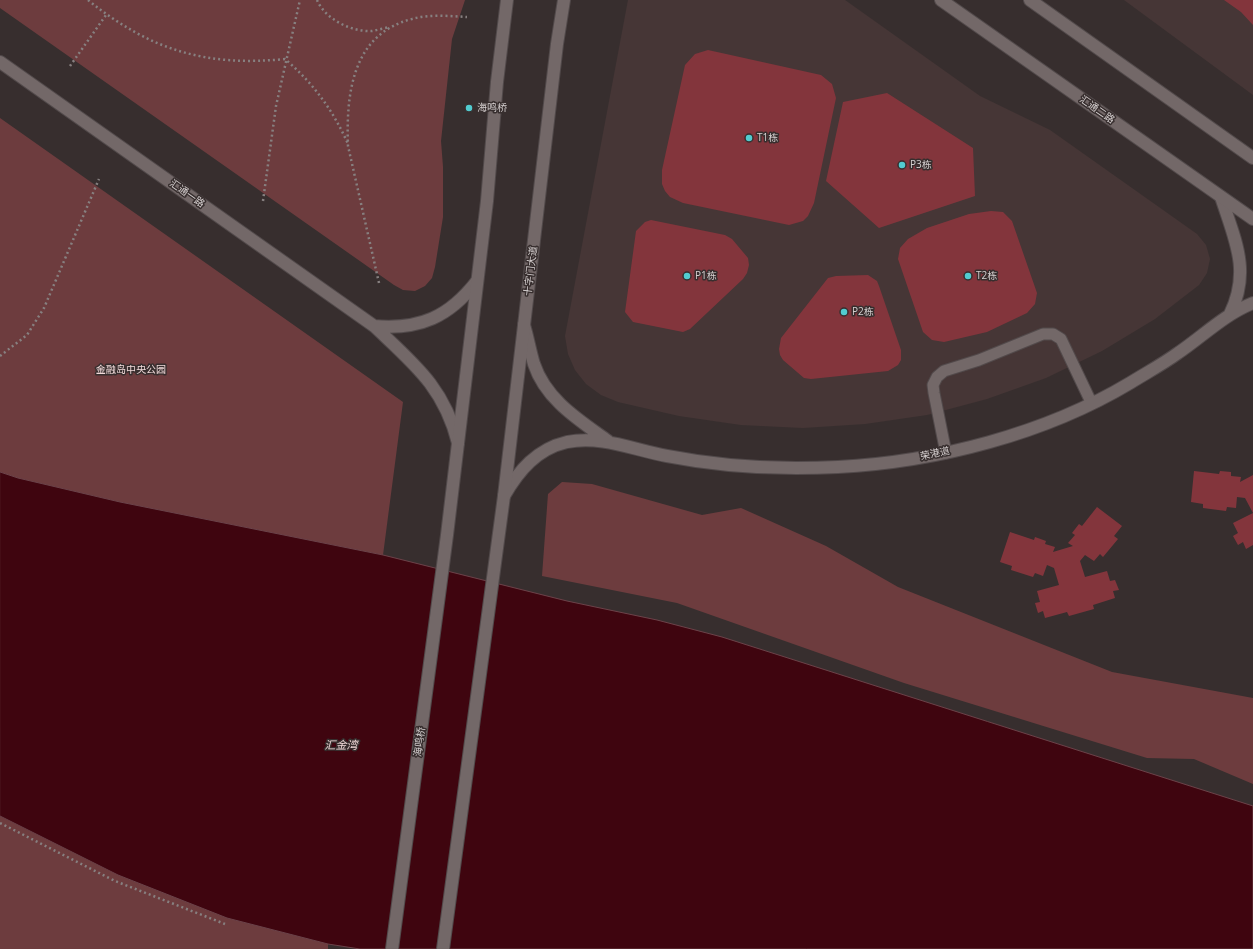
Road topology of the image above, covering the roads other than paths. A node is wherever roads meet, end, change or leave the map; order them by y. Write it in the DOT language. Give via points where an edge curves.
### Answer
graph roads {
  1 [pos="507,0"];
  2 [pos="942,0"];
  3 [pos="1030,0"];
  4 [pos="564,1"];
  5 [pos="0,62"];
  6 [pos="1253,158"];
  7 [pos="1221,197"];
  8 [pos="1253,220"];
  9 [pos="477,281"];
  10 [pos="1253,303"];
  11 [pos="1230,314"];
  12 [pos="524,325"];
  13 [pos="374,326"];
  14 [pos="1091,402"];
  15 [pos="609,442"];
  16 [pos="458,444"];
  17 [pos="946,452"];
  18 [pos="504,496"];
  19 [pos="392,949"];
  20 [pos="443,949"];
  1 -- 9 [label="street"];
  2 -- 7 [label="street, 汇通二路"];
  3 -- 6 [label="street"];
  4 -- 12 [label="street, 十字门大道"];
  5 -- 13 [label="street, 汇通一路"];
  7 -- 8 [label="street, 汇通二路"];
  7 -- 11 [label="street" via="1241,264 1239,290"];
  9 -- 13 [label="street" via="459,302 425,322 391,328"];
  9 -- 16 [label="street"];
  10 -- 11 [label="street, 荣港道"];
  11 -- 14 [label="street, 荣港道" via="1176,354 1120,389"];
  12 -- 15 [label="street" via="535,365 542,382 552,396 564,409"];
  12 -- 18 [label="street, 十字门大道"];
  13 -- 16 [label="street, 汇通一路" via="425,375 437,391 454,426"];
  14 -- 17 [label="street, 荣港道" via="1060,417 997,440"];
  14 -- 17 [label="lane" via="1061,339 1053,334 1043,334 944,371 937,377 933,385"];
  15 -- 17 [label="street, 荣港道" via="668,456 734,466 800,469 867,466"];
  15 -- 18 [label="street" via="566,442 546,450 528,462 514,478"];
  16 -- 19 [label="street, 海鸣桥"];
  18 -- 20 [label="street, 十字门大道"];
}
